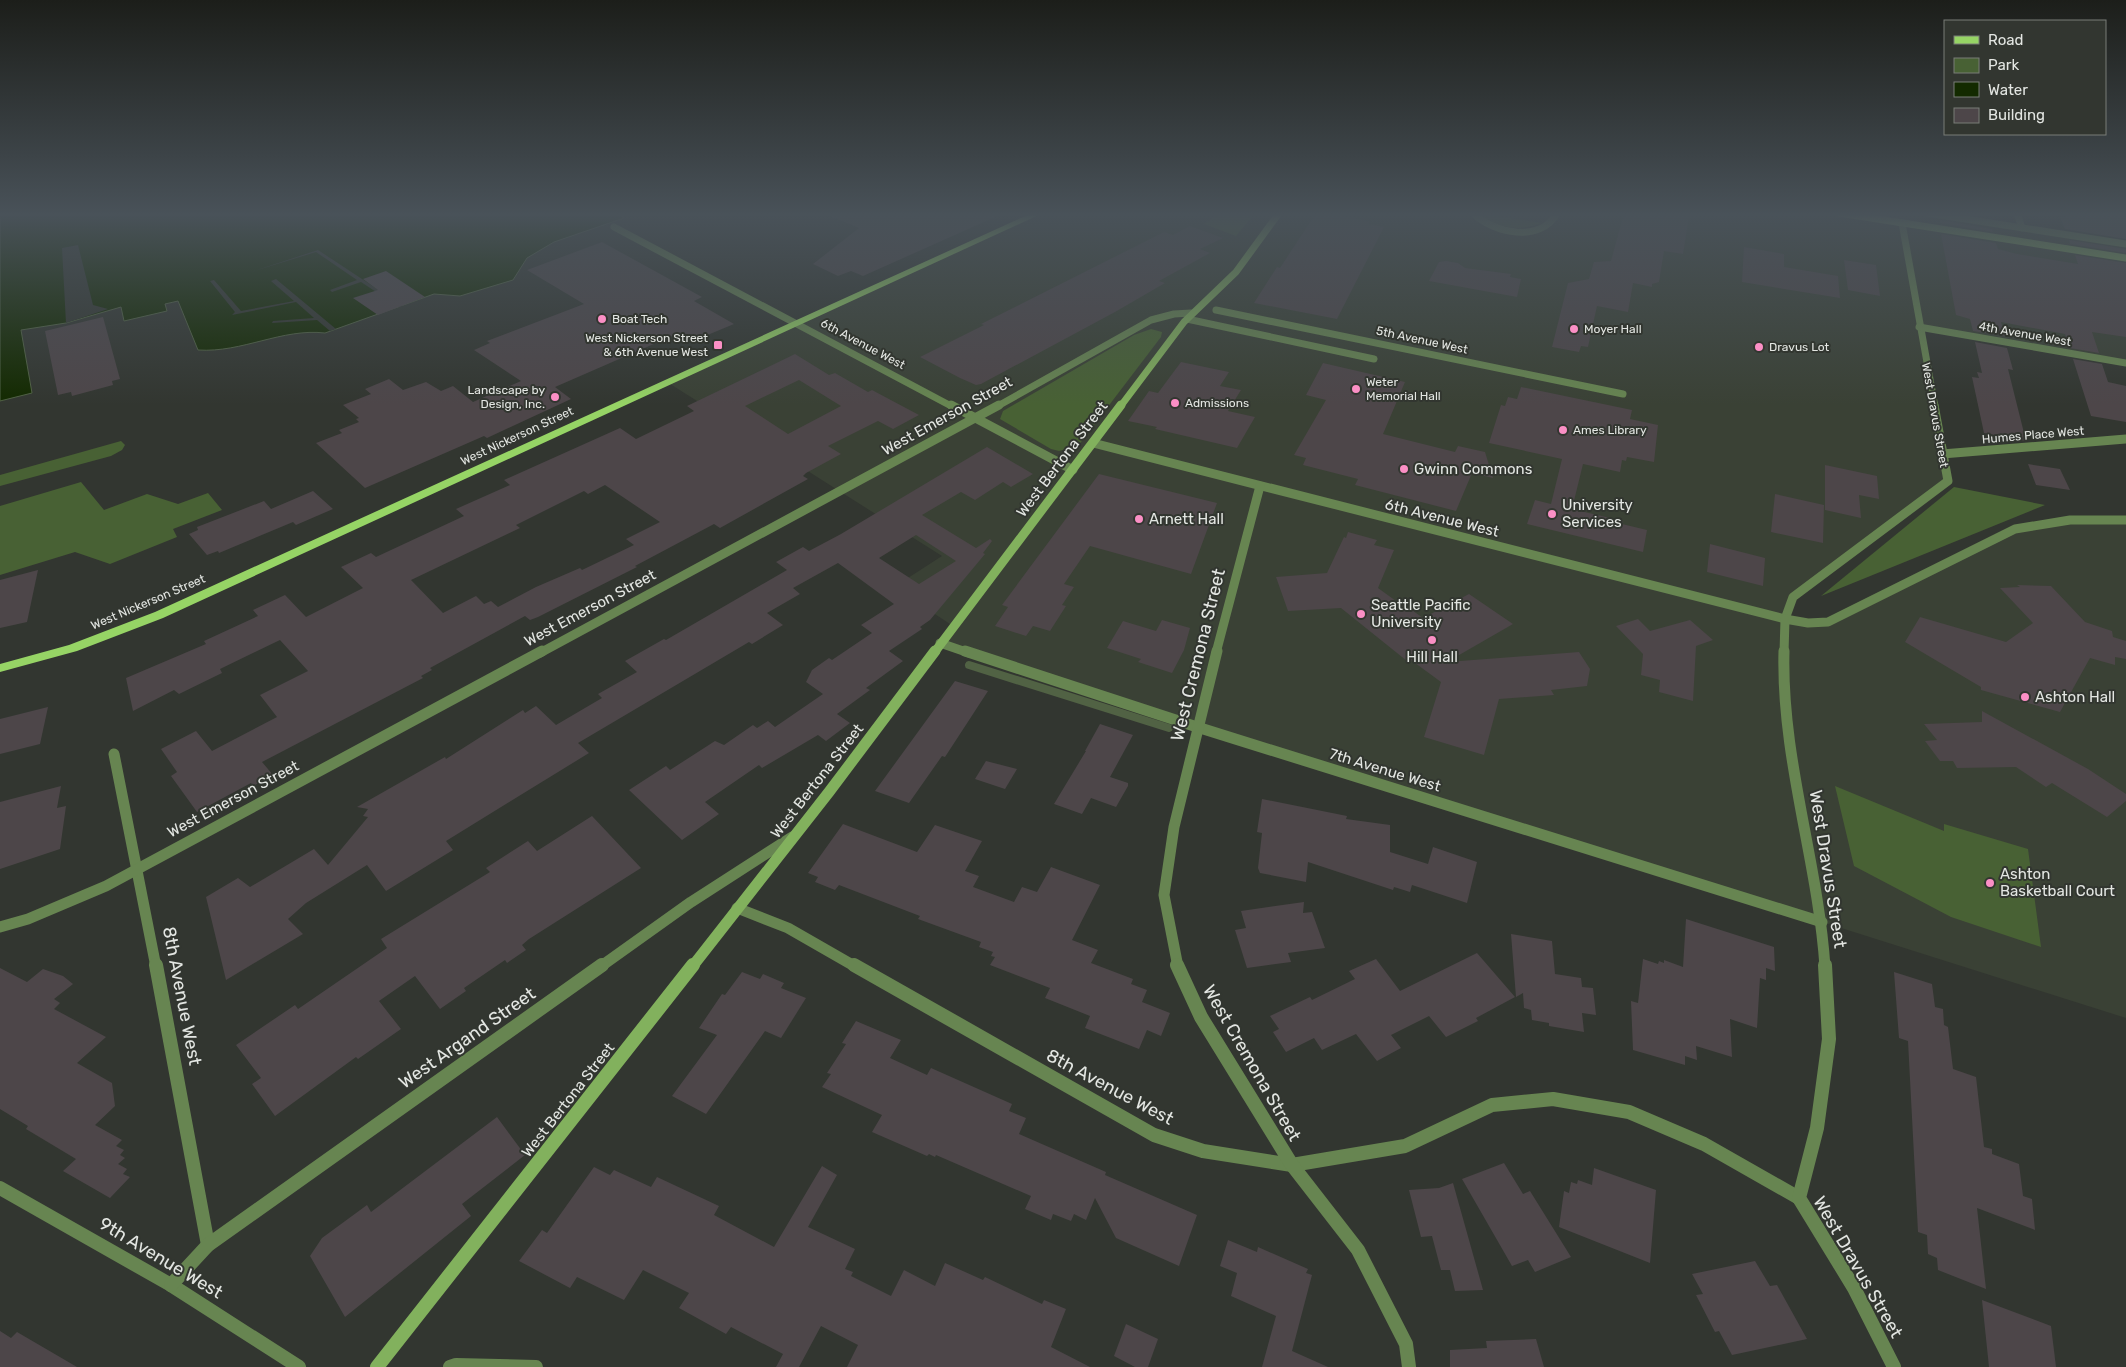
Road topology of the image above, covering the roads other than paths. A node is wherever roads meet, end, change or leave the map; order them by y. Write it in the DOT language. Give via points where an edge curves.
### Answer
graph roads {
  1 [pos="709,277"];
  2 [pos="899,277"];
  3 [pos="1231,277"];
  4 [pos="1911,277"];
  5 [pos="1216,310"];
  6 [pos="1189,316"];
  7 [pos="797,323"];
  8 [pos="1919,326"];
  9 [pos="1374,359"];
  10 [pos="2126,363"];
  11 [pos="1624,394"];
  12 [pos="974,419"];
  13 [pos="2126,439"];
  14 [pos="1093,443"];
  15 [pos="1942,454"];
  16 [pos="1073,470"];
  17 [pos="1260,486"];
  18 [pos="2126,520"];
  19 [pos="1785,619"];
  20 [pos="940,643"];
  21 [pos="0,668"];
  22 [pos="1197,727"];
  23 [pos="114,754"];
  24 [pos="795,835"];
  25 [pos="137,868"];
  26 [pos="737,908"];
  27 [pos="1822,922"];
  28 [pos="0,927"];
  29 [pos="1292,1165"];
  30 [pos="0,1188"];
  31 [pos="1799,1198"];
  32 [pos="208,1245"];
  33 [pos="171,1285"];
  34 [pos="299,1367"];
  35 [pos="377,1367"];
  36 [pos="450,1367"];
  37 [pos="536,1367"];
  38 [pos="1409,1367"];
  39 [pos="1894,1367"];
  1 -- 7 [label="street, 6th Avenue West"];
  2 -- 7 [label="main road, West Nickerson Street"];
  3 -- 6 [label="street, West Bertona Street"];
  4 -- 8 [label="street, West Dravus Street"];
  5 -- 11 [label="street, 5th Avenue West"];
  6 -- 9 [label="street, West Emerson Street"];
  6 -- 12 [label="street, West Emerson Street" via="1174,314 1150,320"];
  6 -- 14 [label="street, West Bertona Street"];
  7 -- 12 [label="street, 6th Avenue West"];
  7 -- 21 [label="main road, West Nickerson Street" via="159,615 73,648"];
  8 -- 10 [label="street, 4th Avenue West"];
  8 -- 15 [label="street, West Dravus Street"];
  12 -- 16 [label="street, 6th Avenue West"];
  12 -- 25 [label="street, West Emerson Street"];
  13 -- 15 [label="street, Humes Place West"];
  14 -- 16 [label="street, West Bertona Street"];
  14 -- 17 [label="street, 6th Avenue West"];
  15 -- 19 [label="street, West Dravus Street" via="1948,481 1944,486 1792,597"];
  16 -- 20 [label="street, West Bertona Street"];
  17 -- 19 [label="street, 6th Avenue West"];
  17 -- 22 [label="street, West Cremona Street"];
  18 -- 19 [label="street" via="2046,522 2015,529 1828,622"];
  19 -- 27 [label="street, West Dravus Street" via="1784,658 1791,753"];
  20 -- 22 [label="street, 7th Avenue West"];
  20 -- 24 [label="street, West Bertona Street"];
  22 -- 27 [label="street, 7th Avenue West"];
  22 -- 29 [label="street, West Cremona Street" via="1174,827 1164,895 1175,960 1201,1017"];
  23 -- 25 [label="street, 8th Avenue West"];
  24 -- 26 [label="street, West Bertona Street"];
  24 -- 32 [label="street, West Argand Street" via="691,902"];
  25 -- 28 [label="street, West Emerson Street" via="106,886 28,919"];
  25 -- 32 [label="street, 8th Avenue West"];
  26 -- 29 [label="street, 8th Avenue West" via="788,928 1154,1135 1203,1151"];
  26 -- 35 [label="street, West Bertona Street"];
  27 -- 31 [label="street, West Dravus Street" via="1829,1039 1817,1128"];
  29 -- 31 [label="street, 8th Avenue West" via="1405,1146 1492,1105 1553,1099 1629,1112 1704,1144"];
  29 -- 38 [label="street, West Cremona Street" via="1358,1250 1406,1344"];
  30 -- 33 [label="street, 9th Avenue West"];
  31 -- 39 [label="street, West Dravus Street" via="1854,1288"];
  32 -- 33 [label="street, West Argand Street"];
  33 -- 34 [label="street, 9th Avenue West"];
  36 -- 37 [label="street"];
}
